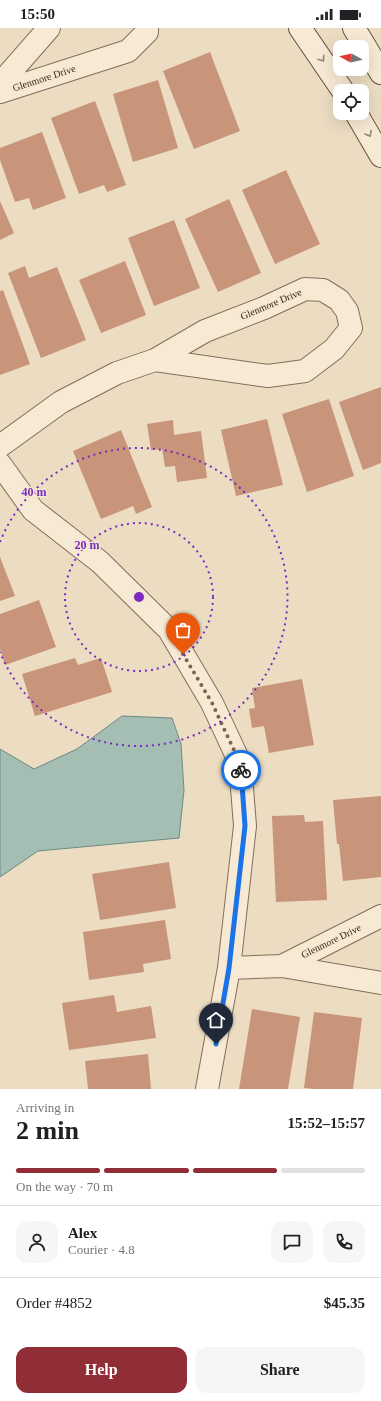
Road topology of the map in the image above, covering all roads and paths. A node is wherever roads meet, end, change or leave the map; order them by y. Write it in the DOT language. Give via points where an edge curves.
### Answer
graph roads {
  1 [pos="48,28"];
  2 [pos="147,28"];
  3 [pos="300,28"];
  4 [pos="354,28"];
  5 [pos="381,73"];
  6 [pos="0,84"];
  7 [pos="338,84"];
  8 [pos="0,92"];
  9 [pos="360,120"];
  10 [pos="381,156"];
  11 [pos="154,360"];
  12 [pos="0,446"];
  13 [pos="0,464"];
  14 [pos="381,916"];
  15 [pos="282,966"];
  16 [pos="229,968"];
  17 [pos="381,983"];
  18 [pos="208,1089"];
  1 -- 6 [label="street, Glenmore Drive"];
  2 -- 8 [label="street, Glenmore Drive" via="147,32 128,51"];
  3 -- 7 [label="street, one-way"];
  4 -- 5 [label="street"];
  9 -- 10 [label="street, one-way"];
  11 -- 11 [label="street, Glenmore Drive" via="205,331 305,289 322,290 339,300 347,311 351,328 334,349 305,372 268,376"];
  11 -- 12 [label="street, Glenmore Drive" via="117,373 61,402"];
  13 -- 16 [label="street" via="33,510 100,562 169,630 212,703 240,763 245,826"];
  14 -- 15 [label="street, Glenmore Drive"];
  15 -- 16 [label="street, Glenmore Drive"];
  15 -- 17 [label="street, Glenmore Drive"];
  16 -- 18 [label="street"];
}
